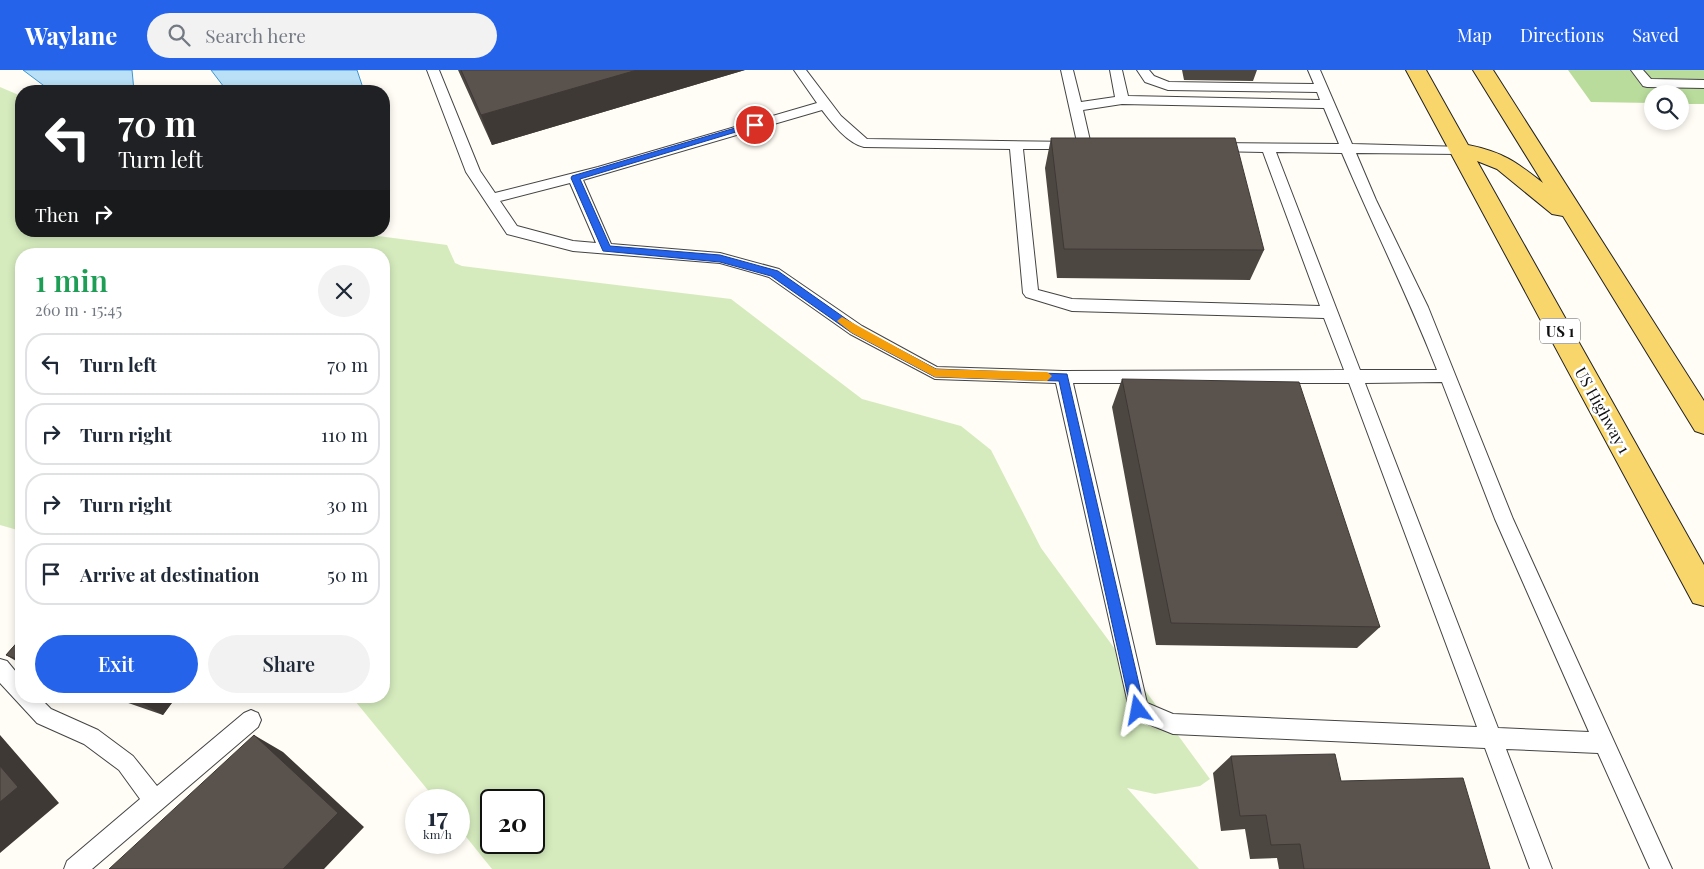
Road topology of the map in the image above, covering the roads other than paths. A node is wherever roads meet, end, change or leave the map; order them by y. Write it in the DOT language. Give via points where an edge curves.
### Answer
graph roads {
  1 [pos="433,70"];
  2 [pos="800,70"];
  3 [pos="1067,70"];
  4 [pos="1116,70"];
  5 [pos="1143,70"];
  6 [pos="1314,70"];
  7 [pos="1416,70"];
  8 [pos="1483,70"];
  9 [pos="1637,70"];
  10 [pos="1704,84"];
  11 [pos="1322,88"];
  12 [pos="1122,100"];
  13 [pos="1329,104"];
  14 [pos="825,105"];
  15 [pos="1076,107"];
  16 [pos="1016,144"];
  17 [pos="1200,147"];
  18 [pos="1268,148"];
  19 [pos="1349,149"];
  20 [pos="1460,150"];
  21 [pos="575,178"];
  22 [pos="491,199"];
  23 [pos="1577,222"];
  24 [pos="606,249"];
  25 [pos="1330,312"];
  26 [pos="1355,376"];
  27 [pos="1448,376"];
  28 [pos="1064,377"];
  29 [pos="1704,423"];
  30 [pos="1704,593"];
  31 [pos="0,668"];
  32 [pos="15,687"];
  33 [pos="31,703"];
  34 [pos="251,720"];
  35 [pos="1490,738"];
  36 [pos="1605,742"];
  37 [pos="156,801"];
  38 [pos="75,869"];
  39 [pos="1541,869"];
  40 [pos="1661,869"];
  1 -- 22 [label="lane" via="473,172"];
  2 -- 14 [label="lane"];
  3 -- 15 [label="lane"];
  4 -- 12 [label="lane"];
  5 -- 11 [label="lane" via="1152,81 1168,86"];
  6 -- 11 [label="lane"];
  7 -- 20 [label="main road, US Highway 1 / US 1"];
  8 -- 23 [label="main road"];
  9 -- 10 [label="lane" via="1647,83"];
  11 -- 13 [label="lane"];
  12 -- 13 [label="lane"];
  12 -- 15 [label="lane"];
  13 -- 19 [label="lane"];
  14 -- 16 [label="lane" via="849,134 864,143"];
  14 -- 21 [label="lane"];
  15 -- 16 [label="lane" via="1089,145"];
  16 -- 25 [label="lane" via="1031,293 1072,305"];
  17 -- 18 [label="lane"];
  18 -- 19 [label="lane"];
  18 -- 25 [label="lane"];
  19 -- 20 [label="lane"];
  19 -- 27 [label="lane"];
  20 -- 23 [label="main road" via="1505,164"];
  20 -- 30 [label="main road, US Highway 1 / US 1"];
  21 -- 22 [label="lane"];
  21 -- 24 [label="lane"];
  22 -- 24 [label="lane" via="512,230 573,246"];
  23 -- 29 [label="main road"];
  24 -- 28 [label="lane" via="720,258 774,273 856,330 935,373"];
  25 -- 26 [label="lane"];
  26 -- 27 [label="lane"];
  26 -- 28 [label="lane"];
  26 -- 35 [label="lane"];
  27 -- 36 [label="lane" via="1504,520"];
  28 -- 35 [label="lane" via="1138,710 1173,724"];
  31 -- 32 [label="lane"];
  33 -- 37 [label="lane" via="44,716 92,737 126,763"];
  34 -- 37 [label="lane"];
  35 -- 36 [label="lane"];
  35 -- 39 [label="lane"];
  36 -- 40 [label="lane"];
  37 -- 38 [label="lane"];
}
